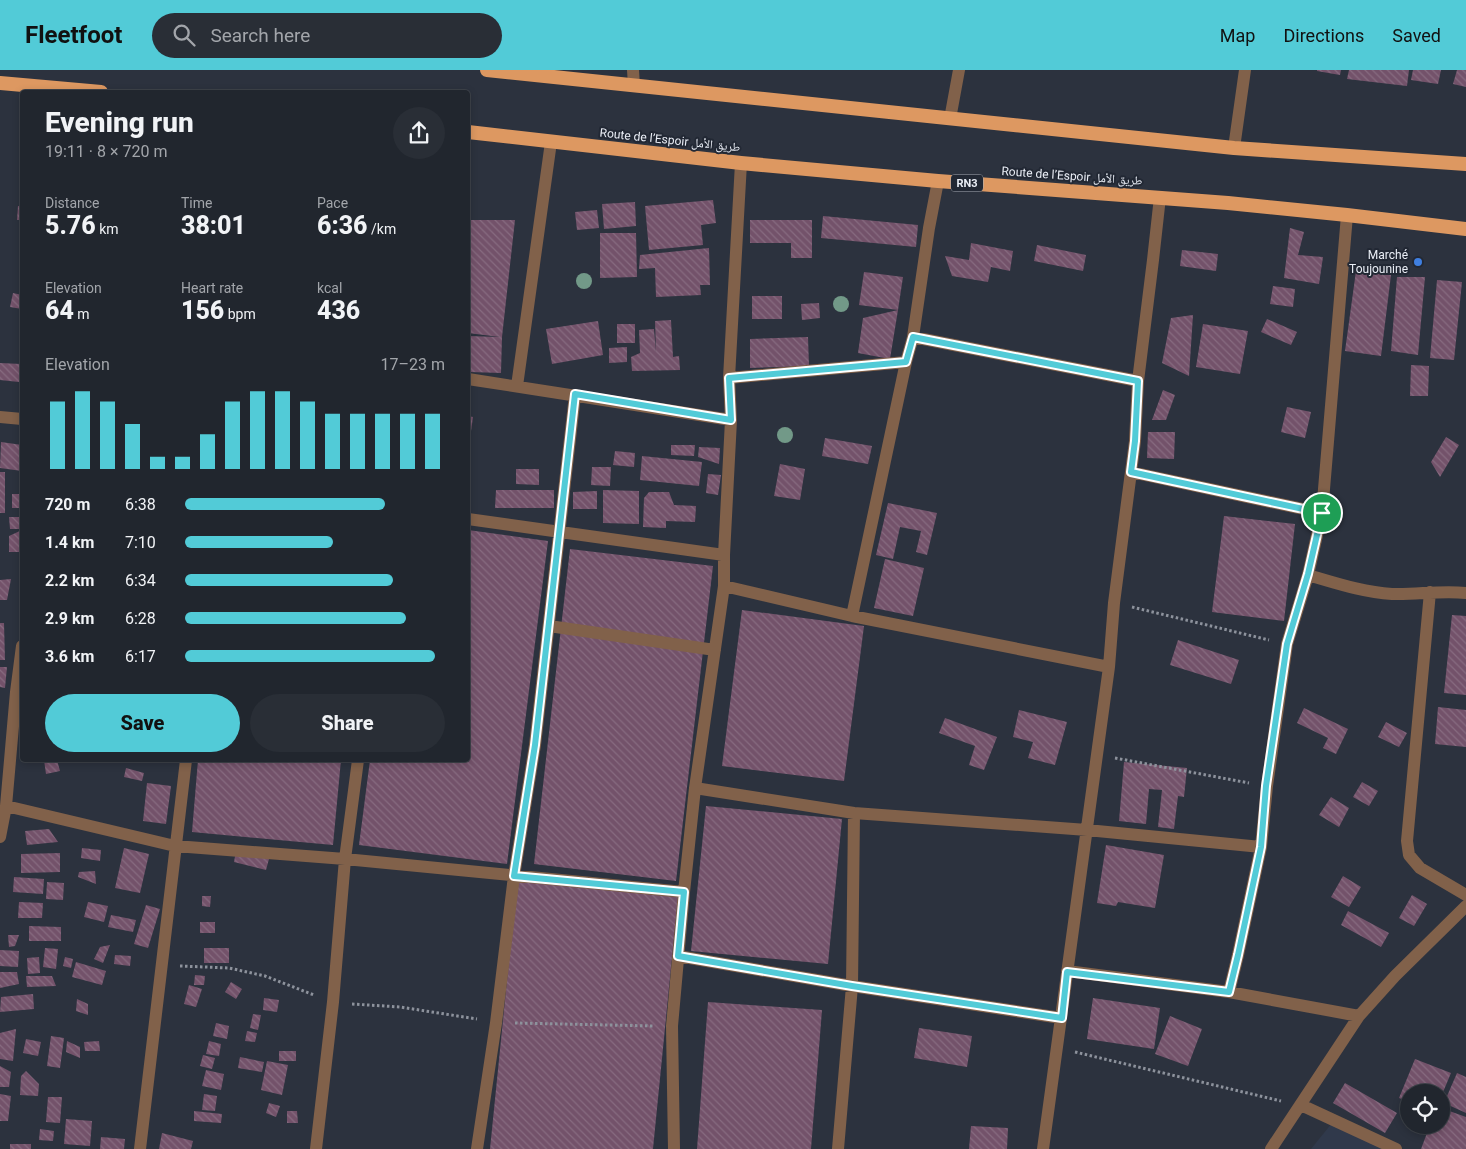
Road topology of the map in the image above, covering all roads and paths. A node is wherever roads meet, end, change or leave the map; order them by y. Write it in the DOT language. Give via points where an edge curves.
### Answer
graph roads {
  1 [pos="487,70"];
  2 [pos="633,70"];
  3 [pos="958,70"];
  4 [pos="1244,70"];
  5 [pos="0,83"];
  6 [pos="634,86"];
  7 [pos="75,90"];
  8 [pos="950,119"];
  9 [pos="470,132"];
  10 [pos="551,142"];
  11 [pos="1234,148"];
  12 [pos="741,163"];
  13 [pos="1466,164"];
  14 [pos="938,181"];
  15 [pos="1160,197"];
  16 [pos="1347,215"];
  17 [pos="1466,229"];
  18 [pos="913,337"];
  19 [pos="906,362"];
  20 [pos="729,378"];
  21 [pos="470,379"];
  22 [pos="1138,381"];
  23 [pos="517,386"];
  24 [pos="575,394"];
  25 [pos="0,416"];
  26 [pos="20,419"];
  27 [pos="731,420"];
  28 [pos="1131,472"];
  29 [pos="1322,513"];
  30 [pos="470,519"];
  31 [pos="560,532"];
  32 [pos="724,555"];
  33 [pos="1308,574"];
  34 [pos="724,586"];
  35 [pos="1430,592"];
  36 [pos="1466,593"];
  37 [pos="1114,603"];
  38 [pos="852,616"];
  39 [pos="549,626"];
  40 [pos="1287,644"];
  41 [pos="715,650"];
  42 [pos="20,661"];
  43 [pos="1109,668"];
  44 [pos="1097,755"];
  45 [pos="186,762"];
  46 [pos="358,762"];
  47 [pos="1266,786"];
  48 [pos="695,788"];
  49 [pos="6,806"];
  50 [pos="854,813"];
  51 [pos="1087,830"];
  52 [pos="0,838"];
  53 [pos="175,846"];
  54 [pos="1261,847"];
  55 [pos="345,859"];
  56 [pos="514,876"];
  57 [pos="684,892"];
  58 [pos="1466,895"];
  59 [pos="1466,906"];
  60 [pos="678,956"];
  61 [pos="174,966"];
  62 [pos="1067,972"];
  63 [pos="852,986"];
  64 [pos="1229,992"];
  65 [pos="334,1002"];
  66 [pos="1359,1016"];
  67 [pos="1062,1018"];
  68 [pos="1058,1048"];
  69 [pos="1301,1105"];
  70 [pos="140,1149"];
  71 [pos="316,1149"];
  72 [pos="477,1149"];
  73 [pos="674,1149"];
  74 [pos="838,1149"];
  75 [pos="1043,1149"];
  76 [pos="1271,1149"];
  77 [pos="1396,1149"];
  1 -- 6 [label="highway"];
  2 -- 6 [label="street"];
  3 -- 8 [label="street"];
  4 -- 11 [label="street"];
  5 -- 7 [label="highway"];
  6 -- 8 [label="highway"];
  8 -- 11 [label="highway"];
  9 -- 10 [label="highway, Route de l’Espoir طريق الأمل / RN3"];
  10 -- 12 [label="highway, Route de l’Espoir طريق الأمل / RN3"];
  10 -- 23 [label="street"];
  11 -- 13 [label="highway"];
  12 -- 14 [label="highway, Route de l’Espoir طريق الأمل / RN3"];
  12 -- 20 [label="street"];
  14 -- 15 [label="highway, Route de l’Espoir طريق الأمل / RN3"];
  14 -- 18 [label="street"];
  15 -- 16 [label="highway, Route de l’Espoir طريق الأمل / RN3"];
  15 -- 22 [label="street"];
  16 -- 17 [label="highway, Route de l’Espoir طريق الأمل / RN3"];
  16 -- 29 [label="street"];
  18 -- 19 [label="street"];
  18 -- 22 [label="street"];
  19 -- 20 [label="street"];
  19 -- 38 [label="street"];
  20 -- 27 [label="street"];
  21 -- 23 [label="street"];
  22 -- 28 [label="street"];
  23 -- 24 [label="street"];
  24 -- 27 [label="street"];
  24 -- 31 [label="street"];
  25 -- 26 [label="street"];
  27 -- 32 [label="street"];
  28 -- 29 [label="street"];
  28 -- 37 [label="street"];
  29 -- 33 [label="street"];
  30 -- 31 [label="street"];
  31 -- 32 [label="street"];
  31 -- 39 [label="street"];
  32 -- 34 [label="street"];
  33 -- 35 [label="street" via="1376,592"];
  33 -- 40 [label="street"];
  34 -- 38 [label="street"];
  34 -- 41 [label="street"];
  35 -- 36 [label="street"];
  35 -- 58 [label="street" via="1407,841 1409,856 1420,868"];
  37 -- 40 [label="path"];
  37 -- 43 [label="street"];
  38 -- 43 [label="street"];
  39 -- 41 [label="street"];
  39 -- 56 [label="street" via="535,745"];
  40 -- 47 [label="street"];
  41 -- 48 [label="street"];
  42 -- 49 [label="street"];
  43 -- 44 [label="street"];
  44 -- 47 [label="path"];
  44 -- 51 [label="street"];
  45 -- 53 [label="street"];
  46 -- 55 [label="street"];
  47 -- 54 [label="street"];
  48 -- 50 [label="street"];
  48 -- 57 [label="street"];
  49 -- 52 [label="street"];
  49 -- 53 [label="street"];
  50 -- 51 [label="street"];
  50 -- 63 [label="street"];
  51 -- 54 [label="street"];
  51 -- 62 [label="street"];
  53 -- 55 [label="street"];
  53 -- 70 [label="street"];
  54 -- 64 [label="street"];
  55 -- 56 [label="street"];
  55 -- 65 [label="street"];
  56 -- 57 [label="street"];
  56 -- 72 [label="street"];
  57 -- 60 [label="street"];
  59 -- 66 [label="street"];
  60 -- 63 [label="street"];
  60 -- 73 [label="street" via="672,1026"];
  61 -- 65 [label="path" via="229,968 265,976"];
  62 -- 64 [label="street"];
  62 -- 67 [label="street"];
  63 -- 67 [label="street"];
  63 -- 74 [label="street"];
  64 -- 66 [label="street"];
  65 -- 71 [label="street"];
  66 -- 69 [label="street"];
  67 -- 68 [label="street"];
  68 -- 69 [label="path"];
  68 -- 75 [label="street"];
  69 -- 76 [label="street"];
  69 -- 77 [label="street"];
}
